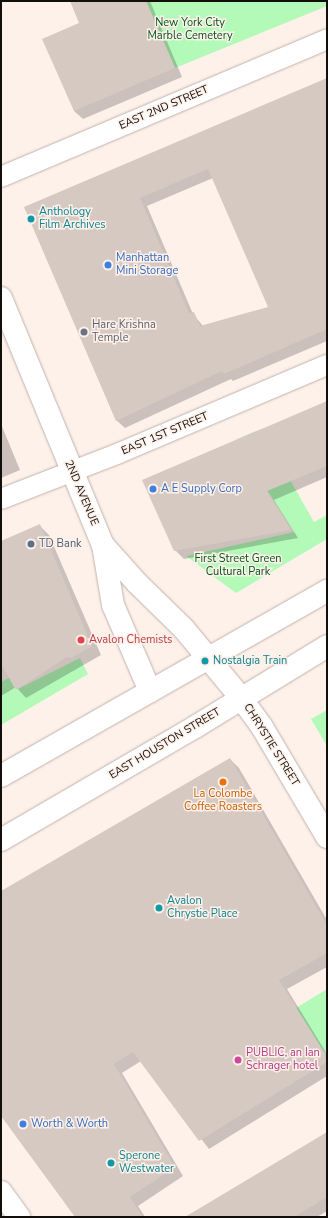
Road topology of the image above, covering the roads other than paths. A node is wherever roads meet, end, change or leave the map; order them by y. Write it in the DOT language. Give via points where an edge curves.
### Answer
graph roads {
  1 [pos="327,39"];
  2 [pos="1,178"];
  3 [pos="1,298"];
  4 [pos="327,365"];
  5 [pos="72,471"];
  6 [pos="1,499"];
  7 [pos="103,545"];
  8 [pos="327,591"];
  9 [pos="327,646"];
  10 [pos="210,657"];
  11 [pos="150,691"];
  12 [pos="241,698"];
  13 [pos="1,776"];
  14 [pos="327,837"];
  15 [pos="1,840"];
  16 [pos="1,1192"];
  17 [pos="19,1217"];
  1 -- 2 [label="street, EAST 2ND STREET"];
  3 -- 5 [label="main road, 2ND AVENUE"];
  4 -- 5 [label="street, EAST 1ST STREET"];
  5 -- 6 [label="street, EAST 1ST STREET"];
  5 -- 7 [label="main road, 2ND AVENUE"];
  7 -- 10 [label="main road, 2ND AVENUE"];
  7 -- 11 [label="main road" via="113,605"];
  8 -- 10 [label="main road"];
  9 -- 12 [label="main road, EAST HOUSTON STREET"];
  10 -- 11 [label="main road"];
  10 -- 12 [label="main road, CHRYSTIE STREET"];
  11 -- 13 [label="main road"];
  12 -- 14 [label="main road, CHRYSTIE STREET"];
  12 -- 15 [label="main road, EAST HOUSTON STREET"];
  16 -- 17 [label="main road"];
}
